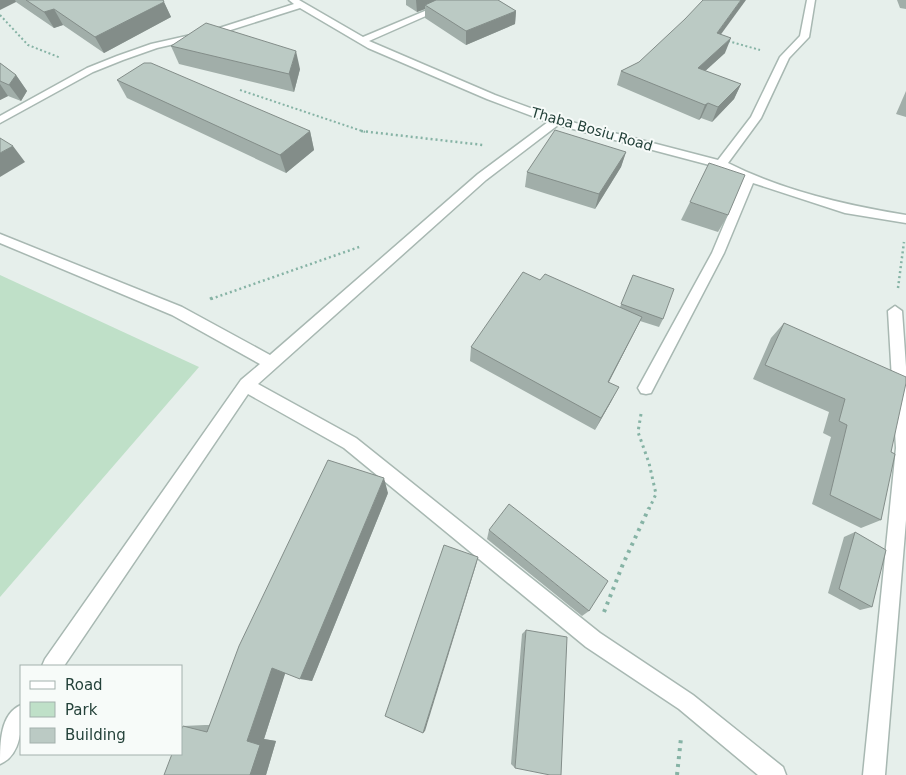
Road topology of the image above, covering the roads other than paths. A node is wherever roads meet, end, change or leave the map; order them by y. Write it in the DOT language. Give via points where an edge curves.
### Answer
graph roads {
  1 [pos="458,0"];
  2 [pos="811,0"];
  3 [pos="297,2"];
  4 [pos="362,41"];
  5 [pos="0,120"];
  6 [pos="556,121"];
  7 [pos="721,164"];
  8 [pos="749,178"];
  9 [pos="906,219"];
  10 [pos="0,238"];
  11 [pos="895,311"];
  12 [pos="272,363"];
  13 [pos="246,386"];
  14 [pos="646,388"];
  15 [pos="53,665"];
  16 [pos="20,717"];
  17 [pos="0,752"];
  18 [pos="775,775"];
  19 [pos="874,775"];
  1 -- 4 [label="street"];
  2 -- 7 [label="street" via="804,37 785,57 756,118"];
  3 -- 4 [label="street, Thaba Bosiu Road"];
  3 -- 5 [label="street" via="215,32 154,46 90,70"];
  4 -- 6 [label="street, Thaba Bosiu Road"];
  6 -- 7 [label="street, Thaba Bosiu Road"];
  6 -- 12 [label="street" via="513,152 421,230"];
  7 -- 8 [label="street, Thaba Bosiu Road"];
  8 -- 9 [label="street, Thaba Bosiu Road" via="845,209"];
  8 -- 14 [label="street" via="718,253"];
  10 -- 12 [label="street" via="177,311"];
  11 -- 19 [label="street" via="904,448"];
  12 -- 13 [label="street"];
  13 -- 15 [label="street"];
  13 -- 18 [label="street" via="350,443 593,640 686,702"];
  16 -- 17 [label="street"];
}
